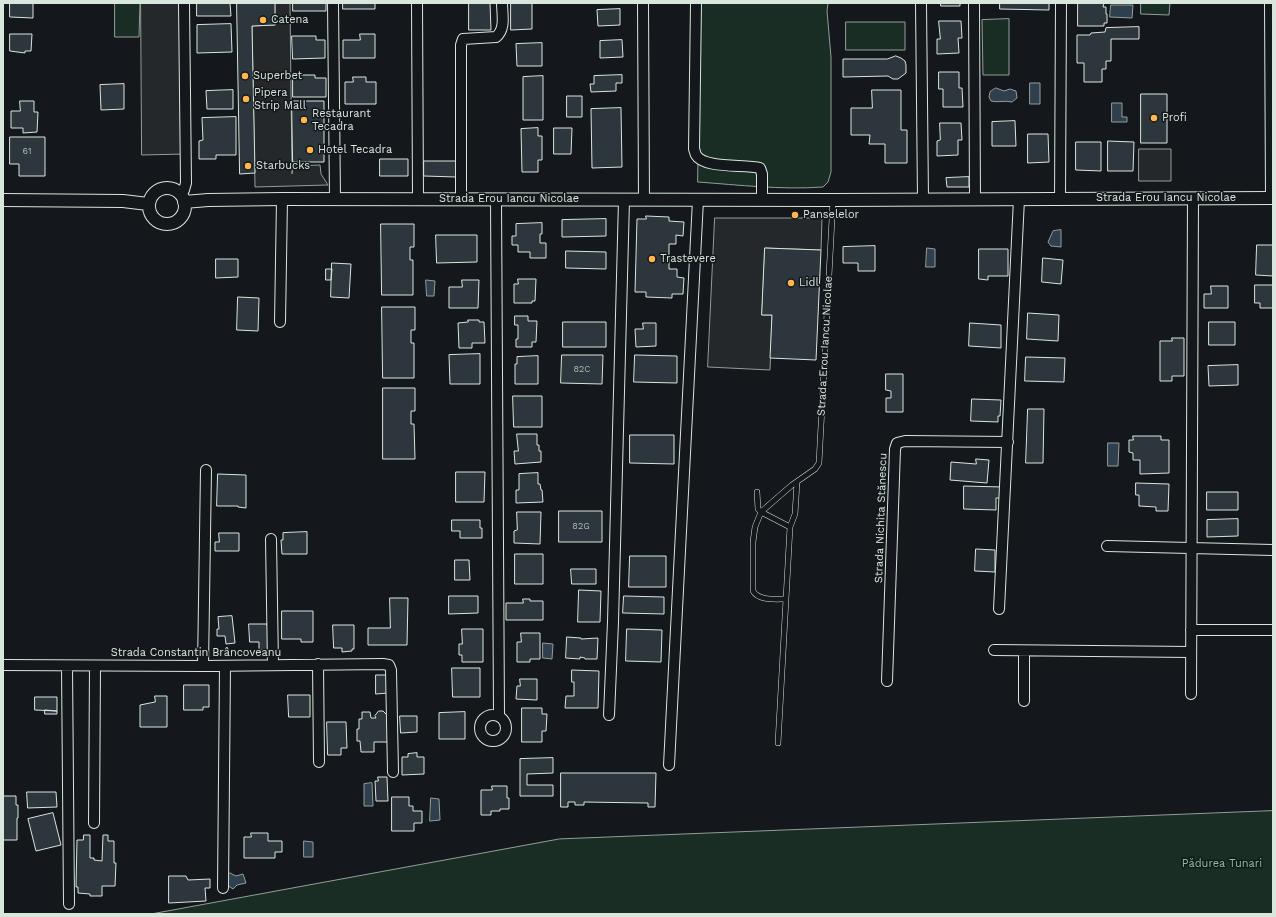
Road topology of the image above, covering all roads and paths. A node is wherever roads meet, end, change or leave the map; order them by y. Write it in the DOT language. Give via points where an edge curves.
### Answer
graph roads {
  1 [pos="184,3"];
  2 [pos="333,3"];
  3 [pos="417,3"];
  4 [pos="502,3"];
  5 [pos="643,3"];
  6 [pos="696,3"];
  7 [pos="921,3"];
  8 [pos="974,3"];
  9 [pos="1061,3"];
  10 [pos="1270,3"];
  11 [pos="182,198"];
  12 [pos="1192,198"];
  13 [pos="1272,198"];
  14 [pos="282,199"];
  15 [pos="335,199"];
  16 [pos="418,199"];
  17 [pos="460,199"];
  18 [pos="923,199"];
  19 [pos="975,199"];
  20 [pos="1019,199"];
  21 [pos="1060,199"];
  22 [pos="3,200"];
  23 [pos="496,200"];
  24 [pos="624,200"];
  25 [pos="644,200"];
  26 [pos="698,200"];
  27 [pos="762,200"];
  28 [pos="833,200"];
  29 [pos="148,204"];
  30 [pos="280,322"];
  31 [pos="1008,442"];
  32 [pos="206,470"];
  33 [pos="797,482"];
  34 [pos="757,492"];
  35 [pos="761,512"];
  36 [pos="790,527"];
  37 [pos="271,539"];
  38 [pos="1107,546"];
  39 [pos="1191,548"];
  40 [pos="1273,550"];
  41 [pos="786,599"];
  42 [pos="1000,609"];
  43 [pos="1191,630"];
  44 [pos="1273,630"];
  45 [pos="994,650"];
  46 [pos="1024,651"];
  47 [pos="1191,652"];
  48 [pos="318,664"];
  49 [pos="3,665"];
  50 [pos="273,665"];
  51 [pos="67,666"];
  52 [pos="95,666"];
  53 [pos="203,666"];
  54 [pos="225,666"];
  55 [pos="887,681"];
  56 [pos="1191,694"];
  57 [pos="1024,701"];
  58 [pos="609,715"];
  59 [pos="499,716"];
  60 [pos="778,743"];
  61 [pos="319,762"];
  62 [pos="669,766"];
  63 [pos="393,772"];
  64 [pos="94,823"];
  65 [pos="223,888"];
  66 [pos="69,904"];
  1 -- 11 [label="street" via="186,183"];
  2 -- 15 [label="street"];
  3 -- 16 [label="street"];
  4 -- 17 [label="street" via="500,34 496,37 463,39 461,45"];
  5 -- 25 [label="street"];
  6 -- 27 [label="street" via="696,155 714,164 760,168"];
  7 -- 18 [label="street"];
  8 -- 19 [label="street"];
  9 -- 21 [label="street"];
  10 -- 13 [label="street, Strada Erou Iancu Nicolae"];
  11 -- 14 [label="street, Strada Erou Iancu Nicolae"];
  11 -- 29 [label="street" via="170,188 158,190 153,193"];
  11 -- 29 [label="street" via="184,208 179,219 167,224 152,216"];
  12 -- 13 [label="street, Strada Erou Iancu Nicolae"];
  12 -- 21 [label="street, Strada Erou Iancu Nicolae"];
  12 -- 39 [label="street"];
  14 -- 15 [label="street, Strada Erou Iancu Nicolae"];
  14 -- 30 [label="street"];
  15 -- 16 [label="street, Strada Erou Iancu Nicolae"];
  16 -- 17 [label="street, Strada Erou Iancu Nicolae"];
  17 -- 23 [label="street, Strada Erou Iancu Nicolae"];
  18 -- 19 [label="street, Strada Erou Iancu Nicolae"];
  18 -- 28 [label="street, Strada Erou Iancu Nicolae"];
  19 -- 20 [label="street, Strada Erou Iancu Nicolae"];
  20 -- 21 [label="street, Strada Erou Iancu Nicolae"];
  20 -- 31 [label="street"];
  22 -- 29 [label="street" via="123,201"];
  23 -- 24 [label="street, Strada Erou Iancu Nicolae"];
  23 -- 59 [label="street"];
  24 -- 25 [label="street, Strada Erou Iancu Nicolae"];
  24 -- 58 [label="street"];
  25 -- 26 [label="street, Strada Erou Iancu Nicolae"];
  26 -- 27 [label="street, Strada Erou Iancu Nicolae"];
  26 -- 62 [label="street"];
  27 -- 28 [label="street, Strada Erou Iancu Nicolae"];
  28 -- 33 [label="lane, Strada Erou Iancu Nicolae" via="819,460 818,467"];
  31 -- 42 [label="street"];
  31 -- 55 [label="street, Strada Nichita Stănescu" via="897,443"];
  32 -- 53 [label="street"];
  33 -- 35 [label="lane, Strada Erou Iancu Nicolae"];
  33 -- 36 [label="lane" via="795,514"];
  34 -- 35 [label="lane" via="758,509"];
  35 -- 36 [label="lane"];
  35 -- 41 [label="lane, Strada Erou Iancu Nicolae" via="753,542 753,591 762,598"];
  36 -- 41 [label="lane"];
  37 -- 50 [label="street"];
  38 -- 39 [label="street"];
  39 -- 40 [label="street"];
  39 -- 43 [label="street"];
  41 -- 60 [label="lane"];
  43 -- 44 [label="street"];
  43 -- 47 [label="street"];
  45 -- 46 [label="street"];
  46 -- 47 [label="street"];
  46 -- 57 [label="street"];
  47 -- 56 [label="street"];
  48 -- 50 [label="street, Strada Constantin Brâncoveanu"];
  48 -- 61 [label="street"];
  48 -- 63 [label="street, Strada Constantin Brâncoveanu" via="389,665"];
  49 -- 51 [label="street, Strada Constantin Brâncoveanu"];
  50 -- 54 [label="street, Strada Constantin Brâncoveanu"];
  51 -- 52 [label="street, Strada Constantin Brâncoveanu"];
  51 -- 66 [label="street"];
  52 -- 53 [label="street, Strada Constantin Brâncoveanu"];
  52 -- 64 [label="street"];
  53 -- 54 [label="street, Strada Constantin Brâncoveanu"];
  54 -- 65 [label="street"];
}
